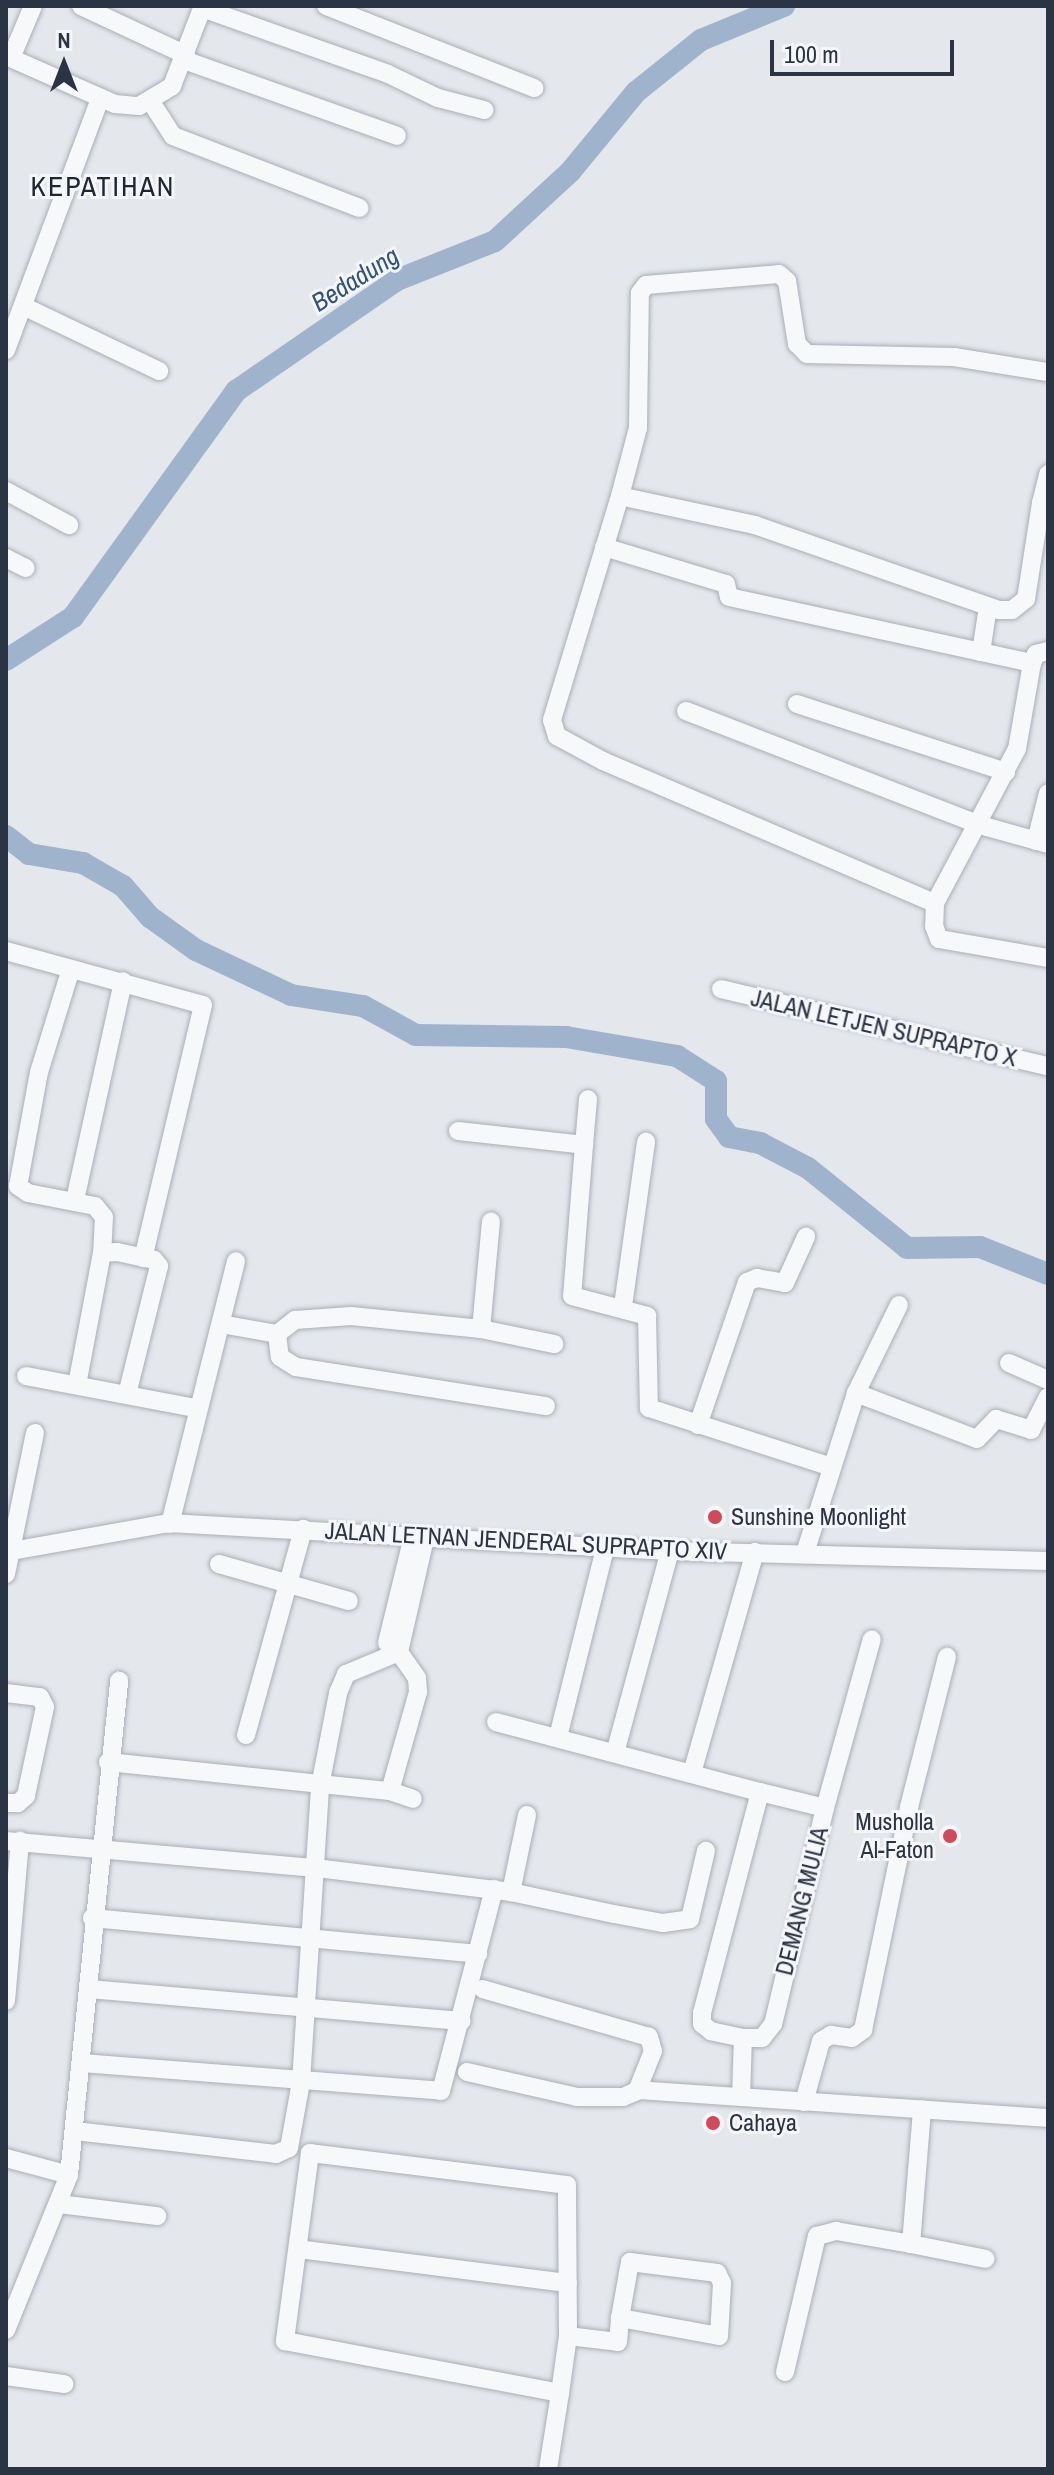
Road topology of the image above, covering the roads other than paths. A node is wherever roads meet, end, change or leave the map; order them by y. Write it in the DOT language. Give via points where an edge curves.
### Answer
graph roads {
  1 [pos="33,6"];
  2 [pos="81,6"];
  3 [pos="326,6"];
  4 [pos="203,7"];
  5 [pos="8,57"];
  6 [pos="185,58"];
  7 [pos="534,88"];
  8 [pos="100,98"];
  9 [pos="151,102"];
  10 [pos="484,110"];
  11 [pos="397,136"];
  12 [pos="360,208"];
  13 [pos="23,306"];
  14 [pos="6,350"];
  15 [pos="159,371"];
  16 [pos="1048,372"];
  17 [pos="1048,474"];
  18 [pos="6,491"];
  19 [pos="620,496"];
  20 [pos="1045,503"];
  21 [pos="69,525"];
  22 [pos="604,547"];
  23 [pos="6,558"];
  24 [pos="26,568"];
  25 [pos="988,607"];
  26 [pos="1048,651"];
  27 [pos="981,652"];
  28 [pos="1032,663"];
  29 [pos="797,704"];
  30 [pos="686,711"];
  31 [pos="1006,772"];
  32 [pos="1048,793"];
  33 [pos="980,825"];
  34 [pos="1042,843"];
  35 [pos="935,903"];
  36 [pos="6,951"];
  37 [pos="1048,958"];
  38 [pos="70,972"];
  39 [pos="123,981"];
  40 [pos="721,989"];
  41 [pos="1048,1066"];
  42 [pos="588,1099"];
  43 [pos="458,1131"];
  44 [pos="646,1142"];
  45 [pos="584,1145"];
  46 [pos="75,1200"];
  47 [pos="491,1221"];
  48 [pos="806,1237"];
  49 [pos="102,1253"];
  50 [pos="143,1258"];
  51 [pos="236,1261"];
  52 [pos="899,1305"];
  53 [pos="623,1306"];
  54 [pos="221,1324"];
  55 [pos="481,1329"];
  56 [pos="277,1334"];
  57 [pos="554,1344"];
  58 [pos="1009,1363"];
  59 [pos="26,1376"];
  60 [pos="1048,1380"];
  61 [pos="77,1385"];
  62 [pos="856,1393"];
  63 [pos="127,1394"];
  64 [pos="1048,1397"];
  65 [pos="546,1406"];
  66 [pos="195,1408"];
  67 [pos="698,1425"];
  68 [pos="35,1433"];
  69 [pos="829,1466"];
  70 [pos="170,1524"];
  71 [pos="303,1529"];
  72 [pos="418,1541"];
  73 [pos="605,1548"];
  74 [pos="670,1551"];
  75 [pos="9,1552"];
  76 [pos="755,1552"];
  77 [pos="805,1553"];
  78 [pos="1048,1561"];
  79 [pos="219,1564"];
  80 [pos="6,1574"];
  81 [pos="288,1583"];
  82 [pos="349,1601"];
  83 [pos="872,1639"];
  84 [pos="393,1648"];
  85 [pos="947,1657"];
  86 [pos="119,1681"];
  87 [pos="6,1693"];
  88 [pos="496,1722"];
  89 [pos="246,1735"];
  90 [pos="558,1737"];
  91 [pos="615,1753"];
  92 [pos="108,1762"];
  93 [pos="692,1773"];
  94 [pos="320,1786"];
  95 [pos="390,1791"];
  96 [pos="760,1792"];
  97 [pos="413,1799"];
  98 [pos="6,1803"];
  99 [pos="825,1808"];
  100 [pos="527,1815"];
  101 [pos="13,1841"];
  102 [pos="99,1847"];
  103 [pos="706,1851"];
  104 [pos="316,1868"];
  105 [pos="502,1891"];
  106 [pos="92,1918"];
  107 [pos="308,1936"];
  108 [pos="478,1954"];
  109 [pos="89,1989"];
  110 [pos="483,1989"];
  111 [pos="6,2001"];
  112 [pos="304,2011"];
  113 [pos="462,2021"];
  114 [pos="743,2038"];
  115 [pos="81,2063"];
  116 [pos="467,2072"];
  117 [pos="301,2082"];
  118 [pos="637,2090"];
  119 [pos="741,2097"];
  120 [pos="804,2102"];
  121 [pos="922,2109"];
  122 [pos="1048,2118"];
  123 [pos="75,2131"];
  124 [pos="6,2158"];
  125 [pos="69,2175"];
  126 [pos="59,2204"];
  127 [pos="157,2216"];
  128 [pos="911,2244"];
  129 [pos="298,2249"];
  130 [pos="986,2259"];
  131 [pos="568,2283"];
  132 [pos="620,2318"];
  133 [pos="6,2330"];
  134 [pos="568,2336"];
  135 [pos="785,2372"];
  136 [pos="6,2376"];
  137 [pos="64,2384"];
  138 [pos="560,2393"];
  139 [pos="548,2469"];
  1 -- 5 [label="street"];
  2 -- 6 [label="street"];
  3 -- 7 [label="street"];
  4 -- 6 [label="street"];
  4 -- 10 [label="street" via="388,74 438,98"];
  5 -- 8 [label="street"];
  6 -- 9 [label="street" via="172,86"];
  6 -- 11 [label="street"];
  8 -- 9 [label="street" via="130,107"];
  8 -- 13 [label="street"];
  9 -- 12 [label="street" via="173,136"];
  13 -- 14 [label="street"];
  13 -- 15 [label="street"];
  16 -- 19 [label="street" via="954,357 807,354 797,344 787,281 779,274 646,285 640,293 638,428"];
  17 -- 20 [label="street"];
  18 -- 21 [label="street"];
  19 -- 22 [label="street"];
  19 -- 25 [label="street" via="755,525"];
  20 -- 25 [label="street" via="1026,599 1012,610"];
  22 -- 27 [label="street" via="726,584 729,597"];
  22 -- 35 [label="street" via="552,720 557,736 753,828"];
  23 -- 24 [label="street"];
  25 -- 27 [label="street"];
  26 -- 28 [label="street" via="1036,654"];
  27 -- 28 [label="street"];
  28 -- 31 [label="street" via="1025,725"];
  29 -- 31 [label="street"];
  30 -- 33 [label="street"];
  31 -- 33 [label="street"];
  32 -- 34 [label="street"];
  33 -- 34 [label="street"];
  33 -- 35 [label="street"];
  35 -- 37 [label="street" via="939,939"];
  36 -- 38 [label="street"];
  38 -- 39 [label="street"];
  38 -- 46 [label="street" via="39,1072 18,1186 28,1193"];
  39 -- 46 [label="street"];
  39 -- 50 [label="street" via="196,1001 204,1010"];
  40 -- 41 [label="street, JALAN LETJEN SUPRAPTO X"];
  42 -- 45 [label="street"];
  43 -- 45 [label="street"];
  44 -- 53 [label="street"];
  45 -- 53 [label="street" via="572,1296"];
  46 -- 49 [label="street" via="95,1206 104,1217"];
  47 -- 55 [label="street"];
  48 -- 67 [label="street" via="785,1283 757,1278 747,1282"];
  49 -- 50 [label="street"];
  49 -- 61 [label="street"];
  50 -- 63 [label="street" via="159,1266"];
  51 -- 54 [label="street"];
  52 -- 62 [label="street"];
  53 -- 67 [label="street" via="642,1311 651,1323 647,1405"];
  54 -- 56 [label="street"];
  54 -- 66 [label="street"];
  55 -- 56 [label="street" via="318,1316 295,1320"];
  55 -- 57 [label="street"];
  56 -- 65 [label="street" via="280,1357 296,1367"];
  58 -- 60 [label="street"];
  59 -- 61 [label="street"];
  61 -- 63 [label="street"];
  62 -- 64 [label="street" via="977,1439 996,1419 1031,1430"];
  62 -- 69 [label="street"];
  63 -- 66 [label="street"];
  66 -- 70 [label="street"];
  67 -- 69 [label="street"];
  68 -- 75 [label="street"];
  69 -- 77 [label="street"];
  70 -- 71 [label="street, JALAN LETNAN JENDERAL SUPRAPTO XIV"];
  70 -- 75 [label="street, JALAN LETNAN JENDERAL SUPRAPTO XIV"];
  71 -- 72 [label="street, JALAN LETNAN JENDERAL SUPRAPTO XIV"];
  71 -- 81 [label="street"];
  72 -- 73 [label="street, JALAN LETNAN JENDERAL SUPRAPTO XIV"];
  72 -- 84 [label="street"];
  73 -- 74 [label="street, JALAN LETNAN JENDERAL SUPRAPTO XIV"];
  73 -- 90 [label="street"];
  74 -- 76 [label="street, JALAN LETNAN JENDERAL SUPRAPTO XIV"];
  74 -- 91 [label="street"];
  75 -- 80 [label="street"];
  76 -- 77 [label="street, JALAN LETNAN JENDERAL SUPRAPTO XIV"];
  76 -- 93 [label="street"];
  77 -- 78 [label="street, JALAN LETNAN JENDERAL SUPRAPTO XIV"];
  79 -- 81 [label="street"];
  81 -- 82 [label="street"];
  81 -- 89 [label="street"];
  83 -- 99 [label="street"];
  84 -- 94 [label="street" via="346,1674"];
  84 -- 95 [label="street" via="417,1678 418,1692"];
  85 -- 120 [label="street" via="909,1807 863,2030 852,2038 831,2035 821,2041"];
  86 -- 92 [label="street"];
  87 -- 98 [label="street" via="40,1697 45,1707 26,1796"];
  88 -- 90 [label="street, DEMANG MULIA"];
  90 -- 91 [label="street, DEMANG MULIA"];
  91 -- 93 [label="street, DEMANG MULIA"];
  92 -- 94 [label="street"];
  92 -- 102 [label="street"];
  93 -- 96 [label="street, DEMANG MULIA"];
  94 -- 95 [label="street"];
  94 -- 104 [label="street"];
  95 -- 97 [label="street"];
  96 -- 99 [label="street, DEMANG MULIA"];
  96 -- 114 [label="street" via="702,2013 702,2024 711,2031"];
  99 -- 114 [label="street, DEMANG MULIA" via="773,2024 762,2038"];
  100 -- 105 [label="street"];
  101 -- 102 [label="street"];
  101 -- 111 [label="street"];
  102 -- 104 [label="street"];
  102 -- 106 [label="street"];
  103 -- 105 [label="street" via="693,1916 684,1922 663,1923"];
  104 -- 105 [label="street"];
  104 -- 107 [label="street"];
  105 -- 108 [label="street"];
  106 -- 107 [label="street"];
  106 -- 109 [label="street"];
  107 -- 108 [label="street"];
  107 -- 112 [label="street"];
  108 -- 113 [label="street"];
  109 -- 112 [label="street"];
  109 -- 115 [label="street"];
  110 -- 118 [label="street" via="649,2037 653,2051"];
  112 -- 113 [label="street"];
  112 -- 117 [label="street"];
  113 -- 117 [label="street" via="441,2091"];
  114 -- 119 [label="street"];
  115 -- 117 [label="street"];
  115 -- 123 [label="street"];
  116 -- 118 [label="street" via="577,2097 628,2097"];
  117 -- 123 [label="street" via="291,2142 283,2152"];
  118 -- 119 [label="street"];
  119 -- 120 [label="street"];
  120 -- 121 [label="street"];
  121 -- 122 [label="street"];
  121 -- 128 [label="street"];
  123 -- 125 [label="street"];
  124 -- 125 [label="street"];
  125 -- 126 [label="street"];
  126 -- 127 [label="street"];
  126 -- 133 [label="street"];
  128 -- 130 [label="street"];
  128 -- 135 [label="street" via="836,2231 817,2236"];
  129 -- 131 [label="street"];
  129 -- 131 [label="street" via="310,2153 558,2181 569,2190"];
  129 -- 138 [label="street" via="285,2341"];
  131 -- 134 [label="street"];
  132 -- 132 [label="street" via="630,2262 717,2273 722,2283 719,2336"];
  132 -- 134 [label="street" via="618,2342"];
  134 -- 138 [label="street"];
  136 -- 137 [label="street"];
  138 -- 139 [label="street"];
}
